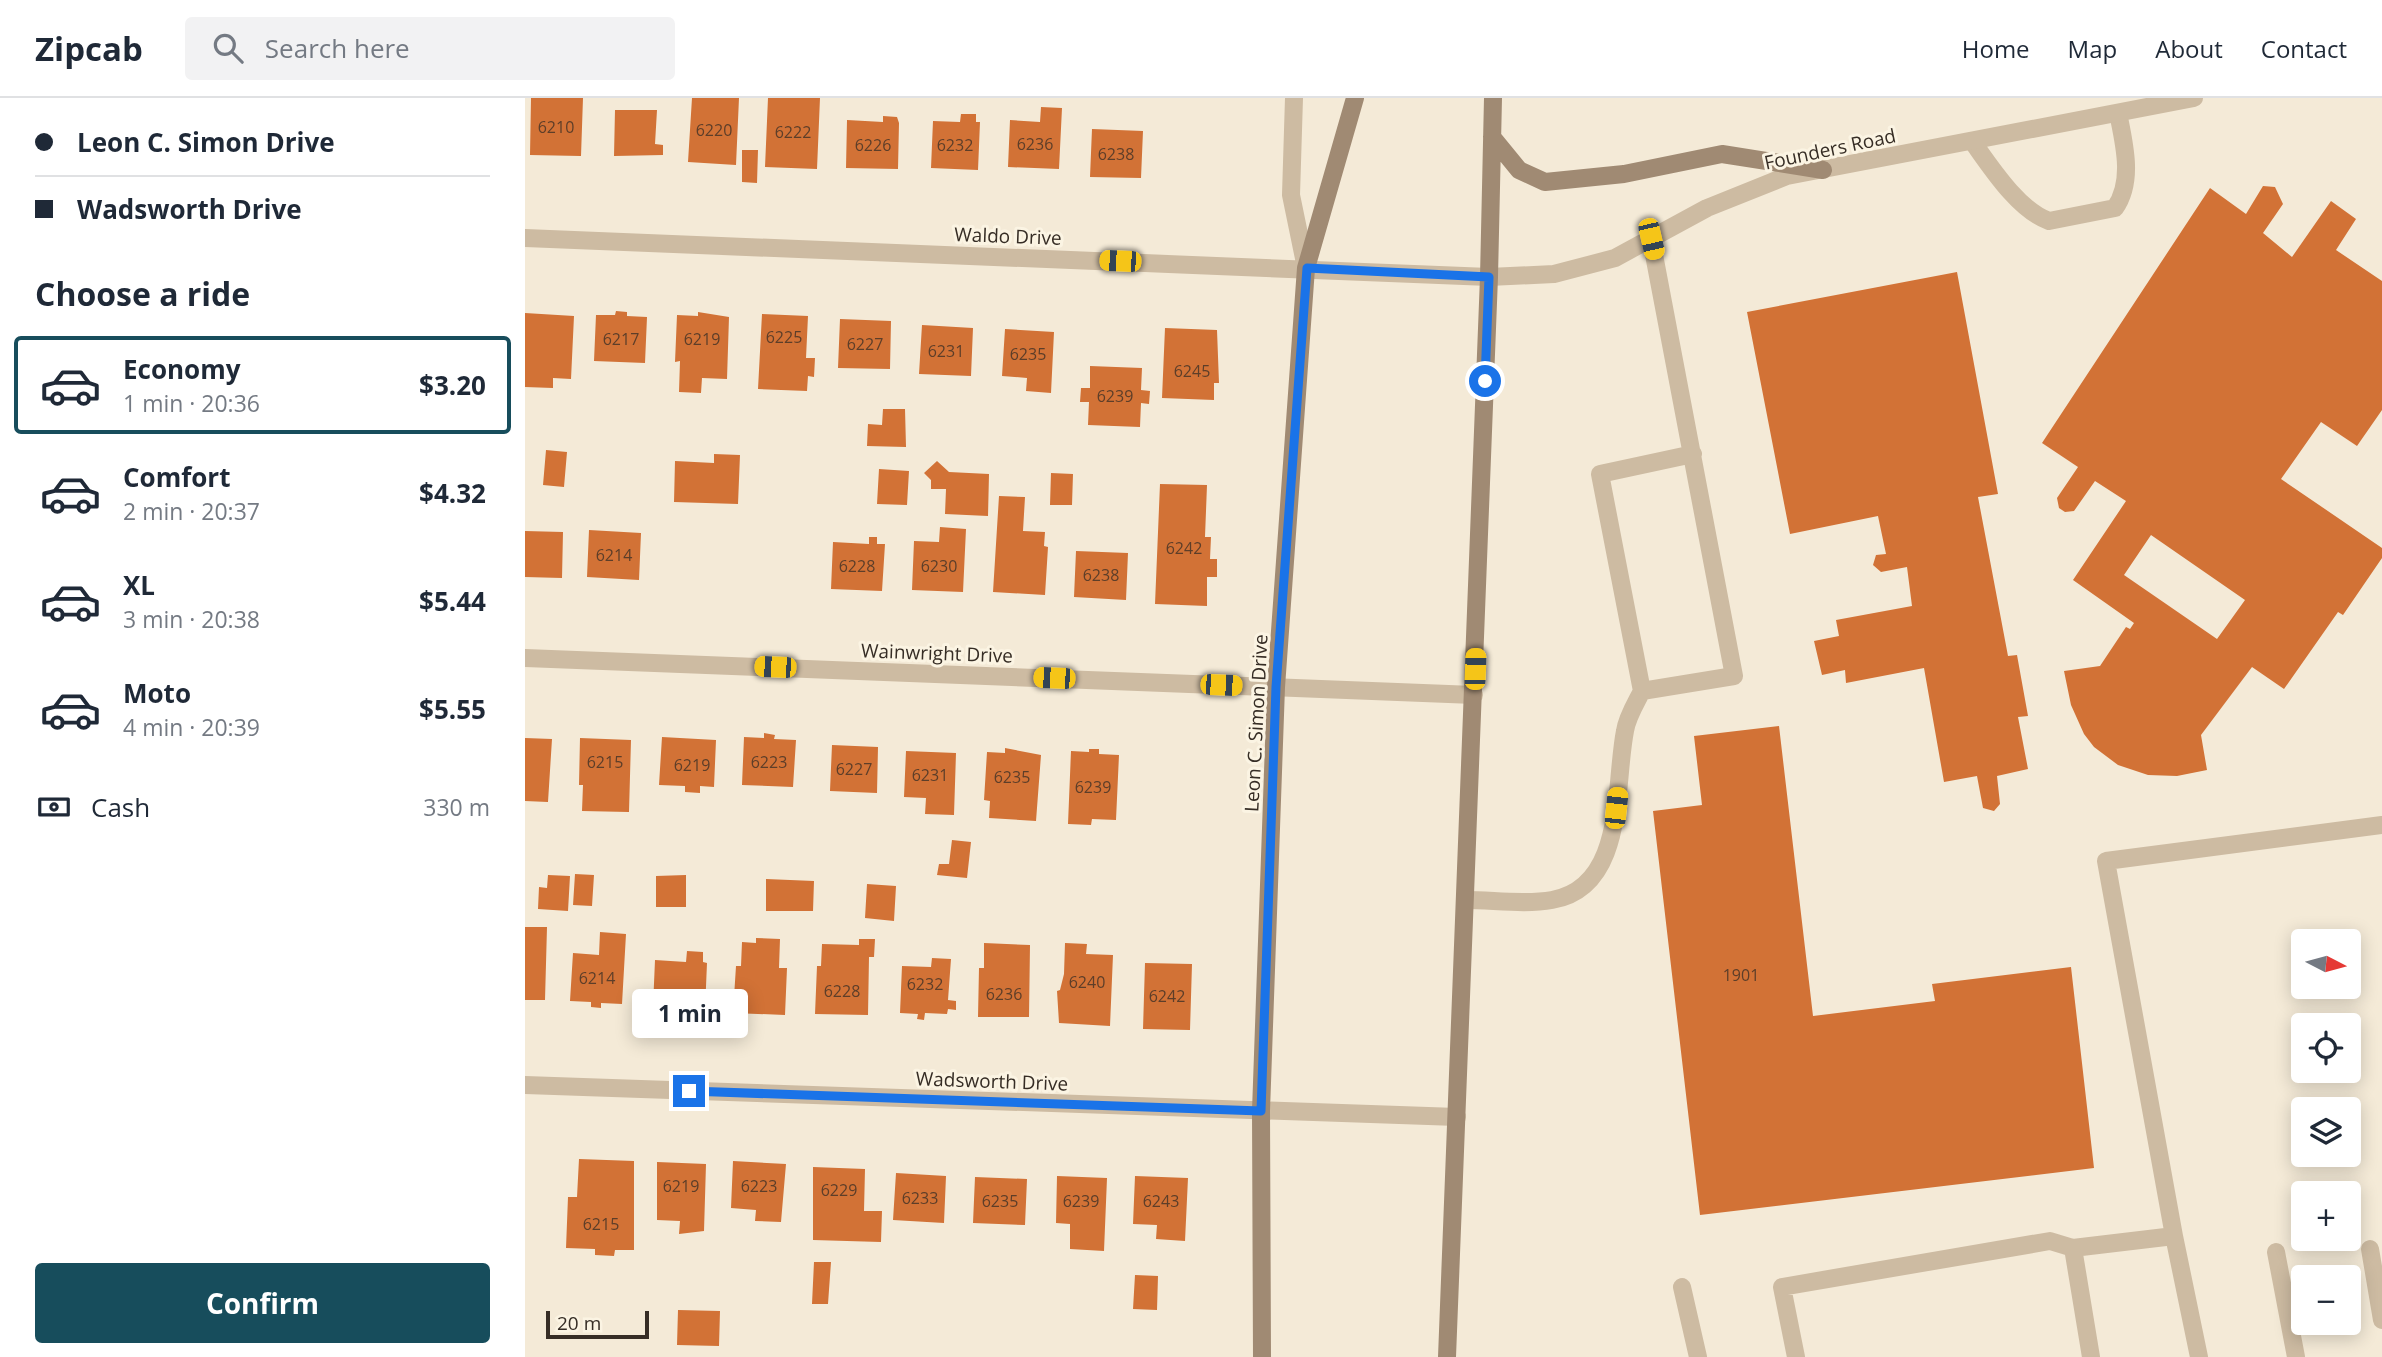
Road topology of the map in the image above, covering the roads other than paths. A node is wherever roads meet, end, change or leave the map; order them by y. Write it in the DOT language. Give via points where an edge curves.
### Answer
graph roads {
  1 [pos="1294,98"];
  2 [pos="1355,98"];
  3 [pos="1493,98"];
  4 [pos="2194,98"];
  5 [pos="2118,113"];
  6 [pos="1492,137"];
  7 [pos="1972,141"];
  8 [pos="1823,170"];
  9 [pos="525,239"];
  10 [pos="1651,239"];
  11 [pos="1307,268"];
  12 [pos="1489,277"];
  13 [pos="1693,454"];
  14 [pos="525,657"];
  15 [pos="1276,687"];
  16 [pos="1642,691"];
  17 [pos="1474,695"];
  18 [pos="2382,825"];
  19 [pos="1465,900"];
  20 [pos="525,1086"];
  21 [pos="1261,1111"];
  22 [pos="1457,1117"];
  23 [pos="2174,1236"];
  24 [pos="2073,1248"];
  25 [pos="2371,1249"];
  26 [pos="2276,1252"];
  27 [pos="1682,1287"];
  28 [pos="2382,1320"];
  29 [pos="1262,1357"];
  30 [pos="1447,1357"];
  31 [pos="1698,1357"];
  32 [pos="1796,1357"];
  33 [pos="2091,1357"];
  34 [pos="2200,1357"];
  35 [pos="2297,1357"];
  1 -- 11 [label="street" via="1291,195"];
  2 -- 11 [label="main road, Leon C. Simon Drive"];
  3 -- 6 [label="main road"];
  4 -- 5 [label="street, Founders Road"];
  5 -- 7 [label="street, Founders Road"];
  5 -- 7 [label="street" via="2126,154 2124,195 2115,208 2049,221 1999,178"];
  6 -- 8 [label="main road" via="1518,170 1545,182 1624,174 1722,154"];
  6 -- 12 [label="main road"];
  7 -- 8 [label="street, Founders Road"];
  8 -- 10 [label="street, Founders Road" via="1743,191"];
  9 -- 11 [label="street, Waldo Drive"];
  10 -- 12 [label="street, Founders Road" via="1615,258 1555,274"];
  10 -- 13 [label="street"];
  11 -- 12 [label="street, Waldo Drive"];
  11 -- 15 [label="main road, Leon C. Simon Drive"];
  12 -- 17 [label="main road"];
  13 -- 16 [label="street" via="1600,474"];
  13 -- 16 [label="street" via="1734,676"];
  14 -- 15 [label="street, Wainwright Drive"];
  15 -- 17 [label="street, Wainwright Drive"];
  15 -- 21 [label="main road, Leon C. Simon Drive"];
  16 -- 19 [label="street" via="1625,728 1616,808 1605,854 1592,878 1551,900"];
  17 -- 19 [label="main road"];
  18 -- 23 [label="street" via="2106,861"];
  19 -- 22 [label="main road"];
  20 -- 21 [label="street, Wadsworth Drive"];
  21 -- 22 [label="street, Wadsworth Drive"];
  21 -- 29 [label="main road, Leon C. Simon Drive"];
  22 -- 30 [label="main road"];
  23 -- 24 [label="street"];
  23 -- 34 [label="street"];
  24 -- 32 [label="street" via="2050,1241 1782,1287"];
  24 -- 33 [label="street"];
  25 -- 28 [label="street"];
  26 -- 35 [label="street"];
  27 -- 31 [label="street"];
}
